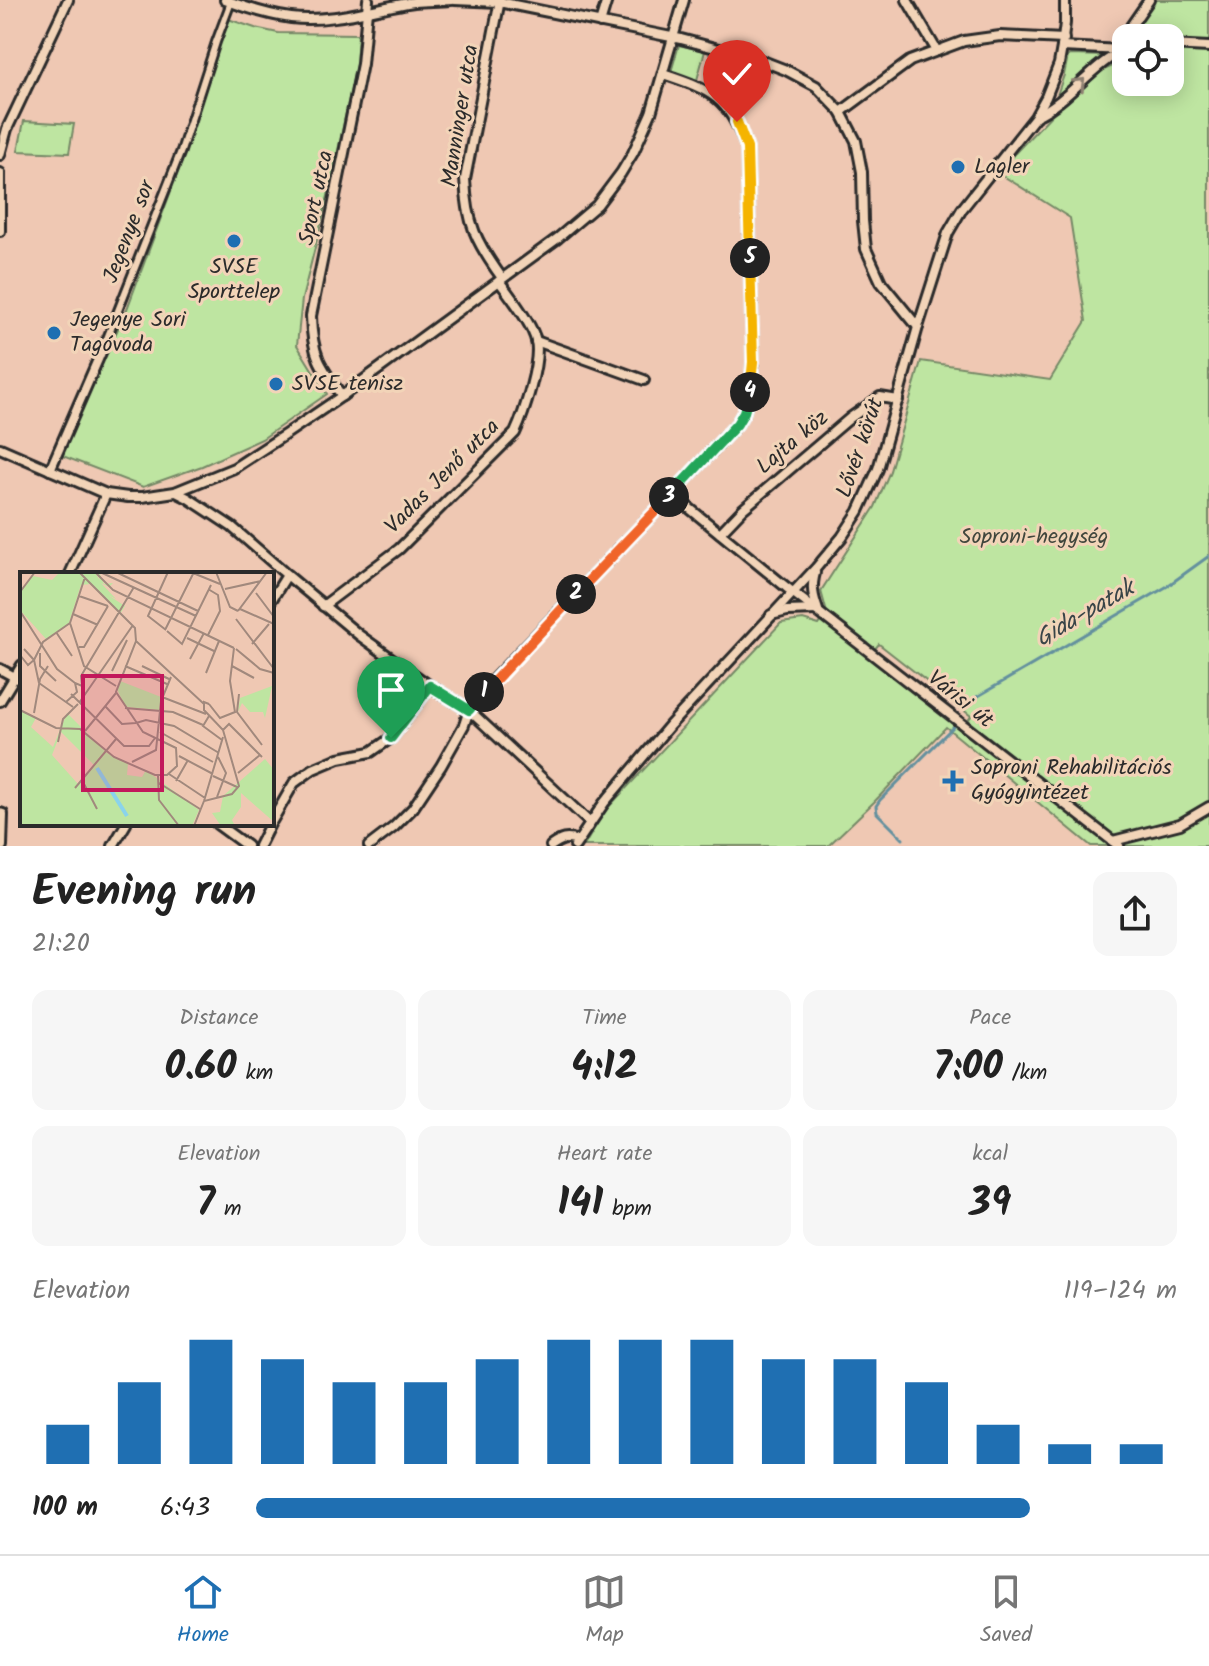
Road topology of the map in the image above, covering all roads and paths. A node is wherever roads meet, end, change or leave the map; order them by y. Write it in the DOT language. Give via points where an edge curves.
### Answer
graph roads {
  1 [pos="68,0"];
  2 [pos="368,0"];
  3 [pos="453,0"];
  4 [pos="607,0"];
  5 [pos="684,0"];
  6 [pos="907,0"];
  7 [pos="1065,0"];
  8 [pos="1149,0"];
  9 [pos="229,1"];
  10 [pos="499,1"];
  11 [pos="367,12"];
  12 [pos="600,23"];
  13 [pos="1132,24"];
  14 [pos="673,38"];
  15 [pos="1063,43"];
  16 [pos="1184,46"];
  17 [pos="1209,47"];
  18 [pos="1112,49"];
  19 [pos="937,51"];
  20 [pos="1112,57"];
  21 [pos="663,74"];
  22 [pos="841,112"];
  23 [pos="1035,117"];
  24 [pos="0,155"];
  25 [pos="0,173"];
  26 [pos="0,231"];
  27 [pos="500,280"];
  28 [pos="918,327"];
  29 [pos="106,341"];
  30 [pos="536,341"];
  31 [pos="644,380"];
  32 [pos="342,396"];
  33 [pos="898,400"];
  34 [pos="0,448"];
  35 [pos="50,470"];
  36 [pos="175,492"];
  37 [pos="106,494"];
  38 [pos="672,494"];
  39 [pos="720,533"];
  40 [pos="816,568"];
  41 [pos="71,572"];
  42 [pos="287,575"];
  43 [pos="794,592"];
  44 [pos="274,596"];
  45 [pos="323,606"];
  46 [pos="818,610"];
  47 [pos="771,615"];
  48 [pos="0,669"];
  49 [pos="18,680"];
  50 [pos="430,686"];
  51 [pos="0,701"];
  52 [pos="469,710"];
  53 [pos="1209,807"];
  54 [pos="0,813"];
  55 [pos="274,817"];
  56 [pos="589,822"];
  57 [pos="125,826"];
  58 [pos="220,826"];
  59 [pos="269,826"];
  60 [pos="576,843"];
  61 [pos="1116,844"];
  62 [pos="2,846"];
  63 [pos="113,846"];
  64 [pos="247,846"];
  65 [pos="259,846"];
  66 [pos="369,846"];
  67 [pos="551,846"];
  1 -- 24 [label="street" via="7,129"];
  2 -- 11 [label="street, Sport utca"];
  3 -- 10 [label="street"];
  3 -- 11 [label="street"];
  4 -- 12 [label="street"];
  5 -- 14 [label="street"];
  6 -- 19 [label="street"];
  7 -- 15 [label="street, Lővér körút"];
  8 -- 13 [label="street"];
  9 -- 11 [label="street" via="293,19"];
  9 -- 29 [label="street, Jegenye sor" via="181,151"];
  10 -- 12 [label="street"];
  10 -- 27 [label="street, Manninger utca" via="465,179 474,233"];
  11 -- 32 [label="street, Sport utca" via="362,64 311,316 320,363"];
  12 -- 14 [label="street"];
  14 -- 21 [label="street"];
  14 -- 22 [label="street" via="786,70 816,86"];
  15 -- 18 [label="street"];
  15 -- 19 [label="street" via="1000,36"];
  15 -- 23 [label="street, Lővér körút" via="1053,81"];
  16 -- 17 [label="street"];
  19 -- 22 [label="street" via="910,61"];
  23 -- 20 [label="street, one-way"];
  21 -- 27 [label="street" via="633,153 608,192 580,221"];
  21 -- 38 [label="street" via="720,99 747,148 753,343 744,412"];
  22 -- 28 [label="street" via="856,141 862,172 866,249 881,282"];
  23 -- 28 [label="street, Lővér körút" via="948,233"];
  25 -- 26 [label="street"];
  27 -- 30 [label="street"];
  27 -- 32 [label="street"];
  28 -- 33 [label="street, Lővér körút"];
  29 -- 35 [label="street, Jegenye sor"];
  30 -- 31 [label="street"];
  30 -- 45 [label="street, Vadas Jenő utca" via="536,362 515,433 399,549"];
  32 -- 36 [label="street" via="234,468"];
  33 -- 39 [label="street, Lajta köz" via="880,397 850,418"];
  33 -- 40 [label="street, Lővér körút" via="878,469 859,511"];
  34 -- 35 [label="street"];
  35 -- 37 [label="street"];
  36 -- 37 [label="street"];
  36 -- 42 [label="street" via="232,527"];
  37 -- 41 [label="street"];
  38 -- 39 [label="street, Várisi út"];
  38 -- 52 [label="street"];
  39 -- 43 [label="street, Várisi út"];
  40 -- 43 [label="street, Lővér körút"];
  40 -- 46 [label="street" via="812,583"];
  42 -- 44 [label="street"];
  42 -- 45 [label="street"];
  43 -- 46 [label="street, Várisi út"];
  43 -- 47 [label="street, Lővér körút"];
  45 -- 50 [label="street"];
  46 -- 47 [label="street"];
  46 -- 61 [label="street, Várisi út"];
  47 -- 56 [label="street, Lővér körút"];
  48 -- 49 [label="street"];
  49 -- 51 [label="street"];
  50 -- 52 [label="street"];
  50 -- 55 [label="street" via="391,738 371,752 313,769 294,783"];
  52 -- 56 [label="street"];
  52 -- 66 [label="street" via="413,808"];
  53 -- 61 [label="street" via="1180,824"];
  54 -- 62 [label="street"];
  56 -- 60 [label="street, Lővér körút"];
  57 -- 63 [label="street"];
  58 -- 64 [label="street"];
  59 -- 65 [label="street"];
  60 -- 67 [label="street" via="567,838"];
}
